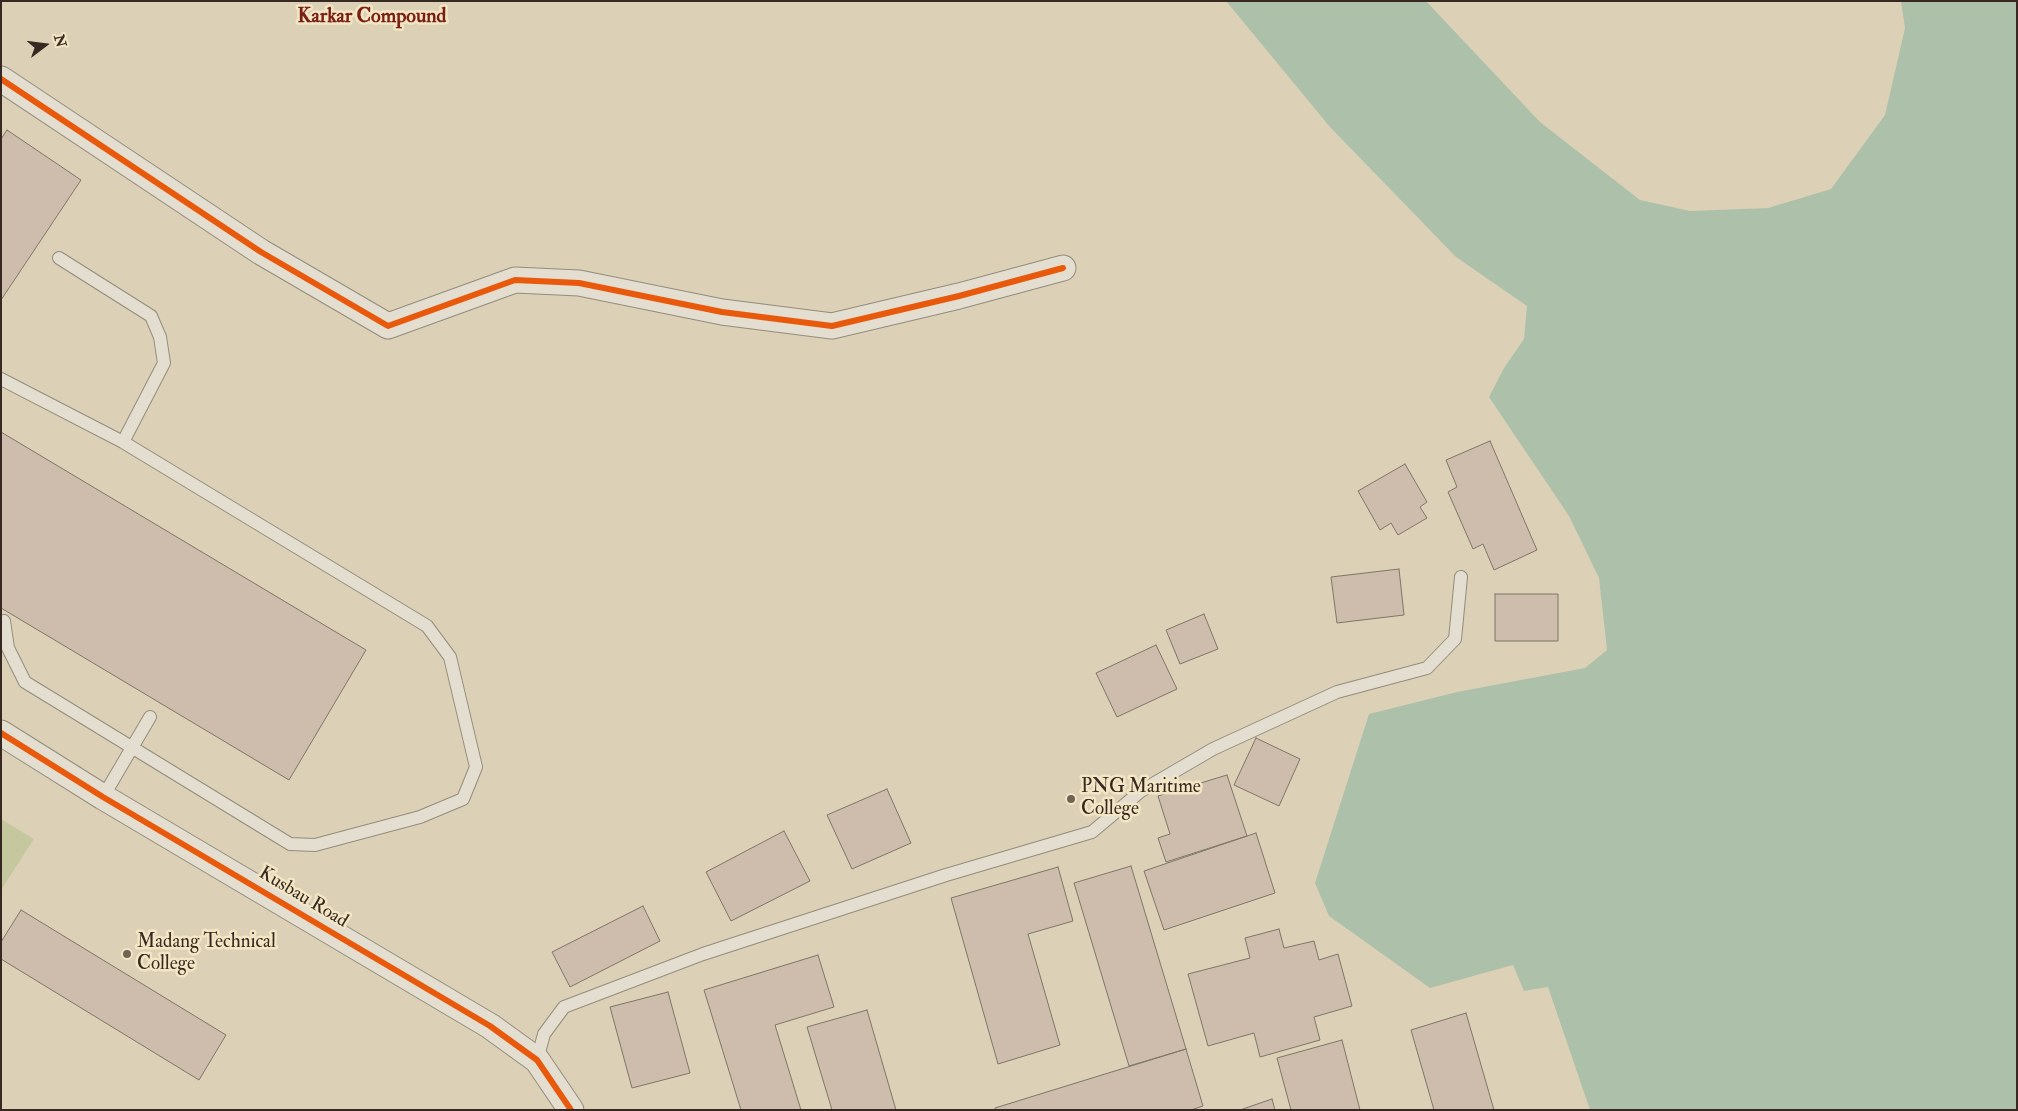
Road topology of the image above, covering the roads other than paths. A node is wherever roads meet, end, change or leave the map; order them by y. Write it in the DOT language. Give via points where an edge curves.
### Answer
graph roads {
  1 [pos="1,79"];
  2 [pos="59,258"];
  3 [pos="1063,268"];
  4 [pos="1,379"];
  5 [pos="123,442"];
  6 [pos="1461,577"];
  7 [pos="4,621"];
  8 [pos="150,717"];
  9 [pos="1,733"];
  10 [pos="132,747"];
  11 [pos="103,798"];
  12 [pos="537,1060"];
  13 [pos="571,1110"];
  1 -- 3 [label="street" via="261,252 388,326 515,280 579,283 722,312 832,326"];
  2 -- 5 [label="lane" via="151,316 160,338 164,363"];
  4 -- 5 [label="lane"];
  5 -- 10 [label="lane" via="427,626 450,657 476,768 463,799 420,817 315,845 290,844"];
  6 -- 12 [label="lane" via="1455,639 1427,668 1337,692 1213,749 1140,791 1092,832 946,875 703,954 564,1007 544,1034"];
  7 -- 10 [label="lane" via="8,648 25,682"];
  8 -- 10 [label="lane"];
  9 -- 11 [label="street, Kusbau Road"];
  10 -- 11 [label="lane"];
  11 -- 12 [label="street, Kusbau Road" via="490,1026"];
  12 -- 13 [label="street, Kusbau Road"];
}
